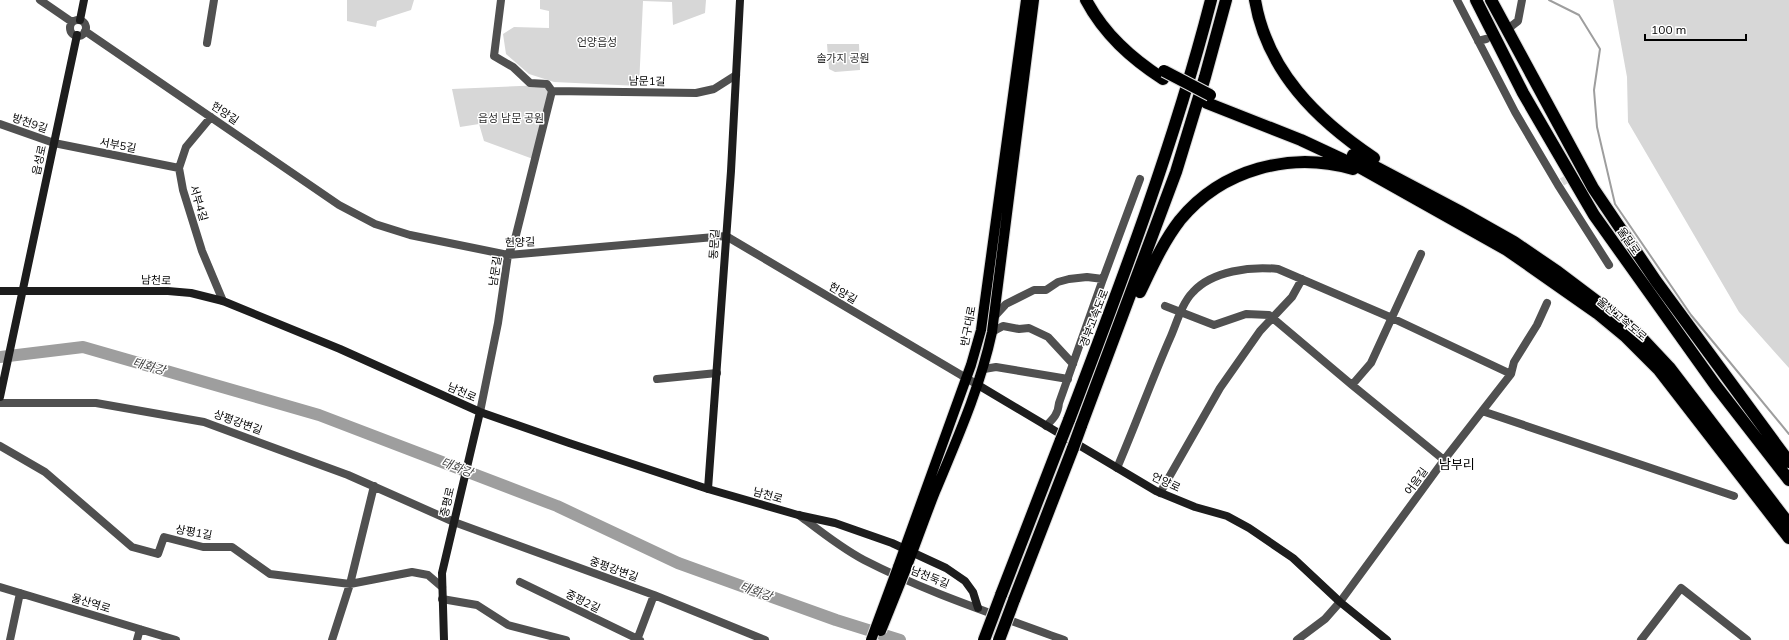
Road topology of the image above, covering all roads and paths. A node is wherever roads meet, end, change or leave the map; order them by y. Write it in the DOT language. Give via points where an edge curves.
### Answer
graph roads {
  1 [pos="40,0"];
  2 [pos="84,0"];
  3 [pos="214,0"];
  4 [pos="501,0"];
  5 [pos="740,0"];
  6 [pos="1026,0"];
  7 [pos="1034,0"];
  8 [pos="1086,0"];
  9 [pos="1095,0"];
  10 [pos="1211,0"];
  11 [pos="1226,0"];
  12 [pos="1255,0"];
  13 [pos="1457,0"];
  14 [pos="1476,0"];
  15 [pos="1491,0"];
  16 [pos="1522,0"];
  17 [pos="76,21"];
  18 [pos="1508,28"];
  19 [pos="85,31"];
  20 [pos="77,35"];
  21 [pos="207,43"];
  22 [pos="736,75"];
  23 [pos="1164,75"];
  24 [pos="552,91"];
  25 [pos="1208,99"];
  26 [pos="211,118"];
  27 [pos="0,124"];
  28 [pos="54,143"];
  29 [pos="179,168"];
  30 [pos="1140,179"];
  31 [pos="1384,181"];
  32 [pos="1422,191"];
  33 [pos="726,236"];
  34 [pos="1421,254"];
  35 [pos="508,255"];
  36 [pos="1609,265"];
  37 [pos="1103,279"];
  38 [pos="1302,279"];
  39 [pos="0,290"];
  40 [pos="22,290"];
  41 [pos="224,301"];
  42 [pos="1547,303"];
  43 [pos="1165,306"];
  44 [pos="1182,312"];
  45 [pos="994,317"];
  46 [pos="1273,318"];
  47 [pos="1392,318"];
  48 [pos="992,332"];
  49 [pos="1114,341"];
  50 [pos="1073,364"];
  51 [pos="984,369"];
  52 [pos="716,373"];
  53 [pos="1512,374"];
  54 [pos="966,378"];
  55 [pos="657,379"];
  56 [pos="1068,379"];
  57 [pos="978,385"];
  58 [pos="1352,385"];
  59 [pos="0,395"];
  60 [pos="0,403"];
  61 [pos="1482,411"];
  62 [pos="480,412"];
  63 [pos="1046,426"];
  64 [pos="0,446"];
  65 [pos="1444,460"];
  66 [pos="1789,462"];
  67 [pos="1117,468"];
  68 [pos="1789,480"];
  69 [pos="374,486"];
  70 [pos="708,489"];
  71 [pos="1160,492"];
  72 [pos="1734,496"];
  73 [pos="798,515"];
  74 [pos="455,519"];
  75 [pos="1789,524"];
  76 [pos="1789,538"];
  77 [pos="908,550"];
  78 [pos="902,568"];
  79 [pos="520,582"];
  80 [pos="350,584"];
  81 [pos="0,587"];
  82 [pos="442,587"];
  83 [pos="20,593"];
  84 [pos="654,595"];
  85 [pos="442,599"];
  86 [pos="1340,602"];
  87 [pos="978,608"];
  88 [pos="140,629"];
  89 [pos="10,640"];
  90 [pos="137,640"];
  91 [pos="176,640"];
  92 [pos="332,640"];
  93 [pos="444,640"];
  94 [pos="566,640"];
  95 [pos="638,640"];
  96 [pos="765,640"];
  97 [pos="871,640"];
  98 [pos="878,640"];
  99 [pos="984,640"];
  100 [pos="999,640"];
  101 [pos="1064,640"];
  102 [pos="1297,640"];
  103 [pos="1387,640"];
  104 [pos="1641,640"];
  105 [pos="1747,640"];
  1 -- 17 [label="street"];
  2 -- 17 [label="main road"];
  3 -- 21 [label="street"];
  4 -- 24 [label="street" via="494,56 513,67 530,83 546,84"];
  5 -- 22 [label="main road, 동문길"];
  6 -- 54 [label="main road, 반구대로" via="982,330"];
  7 -- 45 [label="main road, 반구대로"];
  8 -- 23 [label="highway" via="1118,44 1137,61"];
  9 -- 23 [label="highway" via="1122,37"];
  10 -- 99 [label="highway, 경부고속도로, bridge" via="1192,72 1151,199 1110,313"];
  11 -- 49 [label="highway" via="1176,172"];
  12 -- 32 [label="highway" via="1270,50 1304,100 1322,119 1353,144"];
  13 -- 36 [label="street" via="1482,40 1515,112"];
  14 -- 68 [label="highway, 울밀로" via="1523,93 1594,215 1716,386"];
  15 -- 66 [label="highway, 울밀로" via="1593,188 1656,281"];
  16 -- 18 [label="street" via="1518,21"];
  17 -- 19 [label="street" via="84,24"];
  17 -- 20 [label="street" via="70,30"];
  19 -- 20 [label="street"];
  19 -- 26 [label="street, 헌양길"];
  20 -- 28 [label="main road, 읍성로"];
  22 -- 24 [label="street, 남문1길" via="714,89 696,93"];
  22 -- 33 [label="main road, 동문길"];
  23 -- 25 [label="highway, bridge"];
  24 -- 35 [label="street, 남문길" via="515,240"];
  25 -- 31 [label="highway" via="1317,146"];
  25 -- 32 [label="highway" via="1324,141"];
  26 -- 29 [label="street, 서부4길" via="186,147"];
  26 -- 35 [label="street, 헌양길" via="339,204 375,224 410,235"];
  27 -- 28 [label="street, 방천9길"];
  28 -- 29 [label="street, 서부5길"];
  28 -- 40 [label="main road, 읍성로"];
  29 -- 41 [label="street, 서부4길" via="183,190 202,251"];
  30 -- 37 [label="street"];
  31 -- 49 [label="highway" via="1342,166 1307,162 1265,166 1223,183 1194,206 1172,232"];
  31 -- 76 [label="highway, 울산고속도로" via="1507,250 1597,313 1626,337 1659,370"];
  32 -- 75 [label="highway, 울산고속도로" via="1489,227 1537,258 1638,334 1685,387"];
  33 -- 35 [label="street, 헌양길"];
  33 -- 52 [label="main road, 동문길"];
  33 -- 54 [label="street, 헌양길"];
  34 -- 47 [label="street"];
  35 -- 62 [label="street, 남문길" via="498,323"];
  37 -- 45 [label="street" via="1069,279 1058,282 1046,290 1034,290 1006,304"];
  37 -- 50 [label="street"];
  38 -- 44 [label="street" via="1278,269 1229,272 1201,285 1192,293"];
  38 -- 46 [label="street" via="1292,296"];
  38 -- 47 [label="street"];
  39 -- 40 [label="main road, 남천로"];
  40 -- 41 [label="main road, 남천로" via="168,291 191,293"];
  40 -- 59 [label="main road, 읍성로"];
  41 -- 62 [label="main road, 남천로" via="340,349"];
  42 -- 53 [label="street" via="1537,325 1514,362"];
  43 -- 44 [label="street"];
  44 -- 46 [label="street" via="1214,325 1246,314 1269,315"];
  44 -- 67 [label="street"];
  45 -- 48 [label="main road, 반구대로"];
  46 -- 58 [label="street"];
  46 -- 71 [label="street" via="1260,331 1220,388"];
  47 -- 53 [label="street"];
  47 -- 58 [label="street" via="1371,363"];
  48 -- 50 [label="street" via="1003,326 1029,328 1048,336"];
  48 -- 51 [label="main road, 반구대로"];
  49 -- 100 [label="highway, bridge"];
  50 -- 56 [label="street"];
  51 -- 56 [label="street" via="996,367"];
  51 -- 57 [label="main road, 반구대로"];
  52 -- 55 [label="street"];
  52 -- 70 [label="main road, 동문길"];
  53 -- 61 [label="street, 어음길"];
  54 -- 57 [label="street, 헌양길"];
  54 -- 77 [label="main road, 반구대로"];
  56 -- 63 [label="street" via="1056,416"];
  57 -- 63 [label="main road, 언양로"];
  57 -- 77 [label="main road, 반구대로"];
  58 -- 65 [label="street"];
  60 -- 69 [label="street, 상평강변길" via="96,403 204,422"];
  61 -- 65 [label="street, 어음길"];
  61 -- 72 [label="street"];
  62 -- 70 [label="main road, 남천로"];
  62 -- 74 [label="main road, 중평로"];
  63 -- 67 [label="main road, 언양로"];
  64 -- 80 [label="street, 상평1길" via="45,472 132,547 158,554 164,537 203,547 232,547 270,574"];
  65 -- 86 [label="street, 어음길"];
  67 -- 71 [label="main road, 언양로"];
  69 -- 74 [label="street, 상평강변길"];
  69 -- 80 [label="street"];
  70 -- 73 [label="main road, 남천로"];
  71 -- 86 [label="main road, 언양로" via="1195,507 1227,516 1249,528 1293,558"];
  73 -- 77 [label="main road, 남천로" via="835,523"];
  73 -- 87 [label="street, 남천둑길" via="863,560 915,584"];
  74 -- 82 [label="main road, 중평로" via="446,554"];
  74 -- 84 [label="street, 중평강변길"];
  77 -- 78 [label="main road, 반구대로"];
  77 -- 87 [label="main road, 남천로" via="946,568 965,581 973,592"];
  78 -- 97 [label="main road, 반구대로, bridge"];
  78 -- 98 [label="main road, bridge"];
  79 -- 95 [label="street, 중평2길"];
  80 -- 82 [label="street, 상평1길" via="412,572 428,575"];
  80 -- 92 [label="street"];
  81 -- 83 [label="street, 울산역로"];
  82 -- 85 [label="main road, 중평로"];
  83 -- 88 [label="street, 울산역로"];
  83 -- 89 [label="street"];
  84 -- 95 [label="street, 중평2길"];
  84 -- 96 [label="street, 중평강변길"];
  85 -- 93 [label="main road, 중평로"];
  85 -- 94 [label="street" via="477,605 508,625"];
  86 -- 102 [label="street" via="1325,619"];
  86 -- 103 [label="main road, 언양로"];
  87 -- 101 [label="street, 남천둑길"];
  88 -- 90 [label="street"];
  88 -- 91 [label="street, 울산역로"];
  104 -- 105 [label="street" via="1681,588"];
}
